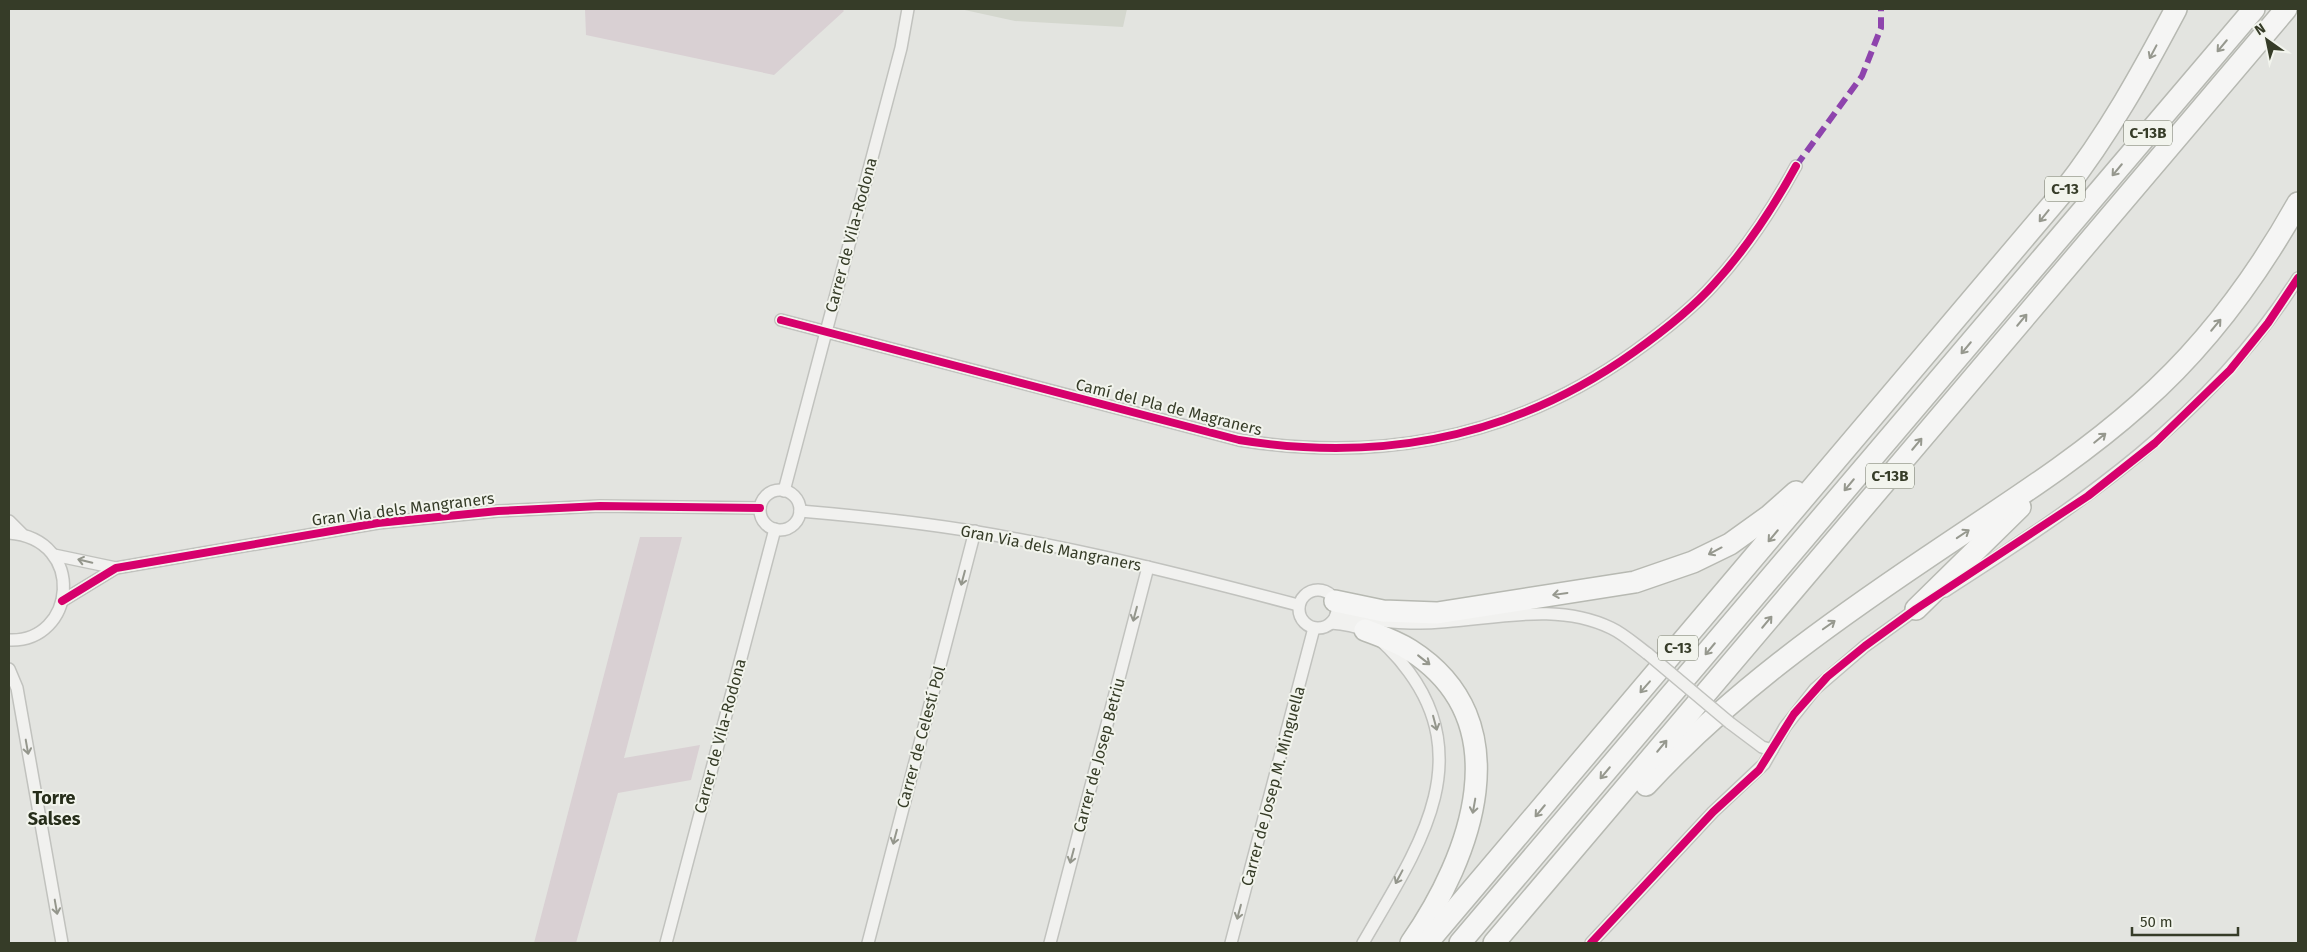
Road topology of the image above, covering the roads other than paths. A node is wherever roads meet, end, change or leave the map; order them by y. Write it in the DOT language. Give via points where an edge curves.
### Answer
graph roads {
  1 [pos="908,9"];
  2 [pos="2176,9"];
  3 [pos="2254,9"];
  4 [pos="2286,9"];
  5 [pos="1796,166"];
  6 [pos="2298,202"];
  7 [pos="2298,278"];
  8 [pos="781,320"];
  9 [pos="826,332"];
  10 [pos="1929,352"];
  11 [pos="2061,467"];
  12 [pos="784,491"];
  13 [pos="760,508"];
  14 [pos="800,511"];
  15 [pos="9,522"];
  16 [pos="775,529"];
  17 [pos="975,531"];
  18 [pos="9,533"];
  19 [pos="22,534"];
  20 [pos="54,555"];
  21 [pos="1148,567"];
  22 [pos="116,568"];
  23 [pos="62,601"];
  24 [pos="1298,605"];
  25 [pos="1916,609"];
  26 [pos="1334,613"];
  27 [pos="1314,628"];
  28 [pos="1365,630"];
  29 [pos="9,640"];
  30 [pos="9,670"];
  31 [pos="1772,750"];
  32 [pos="62,943"];
  33 [pos="666,943"];
  34 [pos="868,943"];
  35 [pos="1050,943"];
  36 [pos="1231,943"];
  37 [pos="1363,943"];
  38 [pos="1411,943"];
  39 [pos="1427,943"];
  40 [pos="1460,943"];
  41 [pos="1494,943"];
  42 [pos="1591,943"];
  1 -- 9 [label="street, Carrer de Vila-Rodona" via="901,48"];
  2 -- 10 [label="highway, C-13, one-way" via="2128,98 2097,147 2039,222"];
  3 -- 40 [label="highway, C-13B, one-way"];
  41 -- 4 [label="highway, C-13B, one-way"];
  5 -- 9 [label="street, Camí del Pla de Magraners" via="1761,226 1726,270 1702,297 1652,339 1600,375 1548,403 1491,426 1427,441 1332,449 1239,440"];
  11 -- 6 [label="highway, one-way" via="2140,404 2204,339 2249,283"];
  7 -- 25 [label="street" via="2268,323 2230,370 2155,443 2076,505"];
  8 -- 9 [label="street, Camí del Pla de Magraners"];
  9 -- 12 [label="street, Carrer de Vila-Rodona"];
  10 -- 26 [label="highway, one-way" via="1897,379 1786,501 1748,532 1693,562 1628,583 1438,613"];
  10 -- 39 [label="highway, C-13, one-way"];
  11 -- 25 [label="highway"];
  41 -- 11 [label="highway, one-way" via="1519,928 1656,774 1744,690 1841,616"];
  12 -- 13 [label="street" via="771,492"];
  12 -- 14 [label="street" via="796,498"];
  13 -- 16 [label="street" via="765,523"];
  13 -- 22 [label="street, Gran Via dels Mangraners" via="600,506 452,515 340,528"];
  14 -- 16 [label="street" via="791,526"];
  14 -- 17 [label="street, Gran Via dels Mangraners"];
  15 -- 19 [label="street"];
  16 -- 33 [label="street, Carrer de Vila-Rodona"];
  17 -- 21 [label="street, Gran Via dels Mangraners"];
  17 -- 34 [label="street, Carrer de Celestí Pol, one-way"];
  18 -- 19 [label="street, Gran Via dels Mangraners"];
  19 -- 20 [label="street, Gran Via dels Mangraners" via="40,542"];
  22 -- 20 [label="street, Gran Via dels Mangraners, one-way"];
  20 -- 23 [label="street, Gran Via dels Mangraners" via="64,578"];
  21 -- 24 [label="street, Gran Via dels Mangraners"];
  21 -- 35 [label="street, Carrer de Josep Betriu, one-way"];
  22 -- 23 [label="street, Gran Via dels Mangraners"];
  23 -- 29 [label="street, Gran Via dels Mangraners" via="48,625 26,638"];
  24 -- 26 [label="street" via="1306,594 1326,591"];
  24 -- 27 [label="street" via="1302,620"];
  25 -- 31 [label="street" via="1858,650 1815,688"];
  26 -- 27 [label="street" via="1323,628"];
  26 -- 28 [label="street"];
  26 -- 31 [label="street, bridge" via="1419,623 1511,615 1582,618 1613,628 1730,723 1762,747"];
  27 -- 36 [label="street, Carrer de Josep M. Minguella, one-way"];
  28 -- 37 [label="street, one-way" via="1399,659 1418,686 1431,710 1440,759 1438,786 1427,821"];
  28 -- 38 [label="highway, one-way" via="1410,650 1445,681 1464,710 1477,755 1476,796 1463,846 1440,897"];
  30 -- 32 [label="street, one-way" via="16,688"];
  31 -- 42 [label="street" via="1759,770 1707,818"];
}
